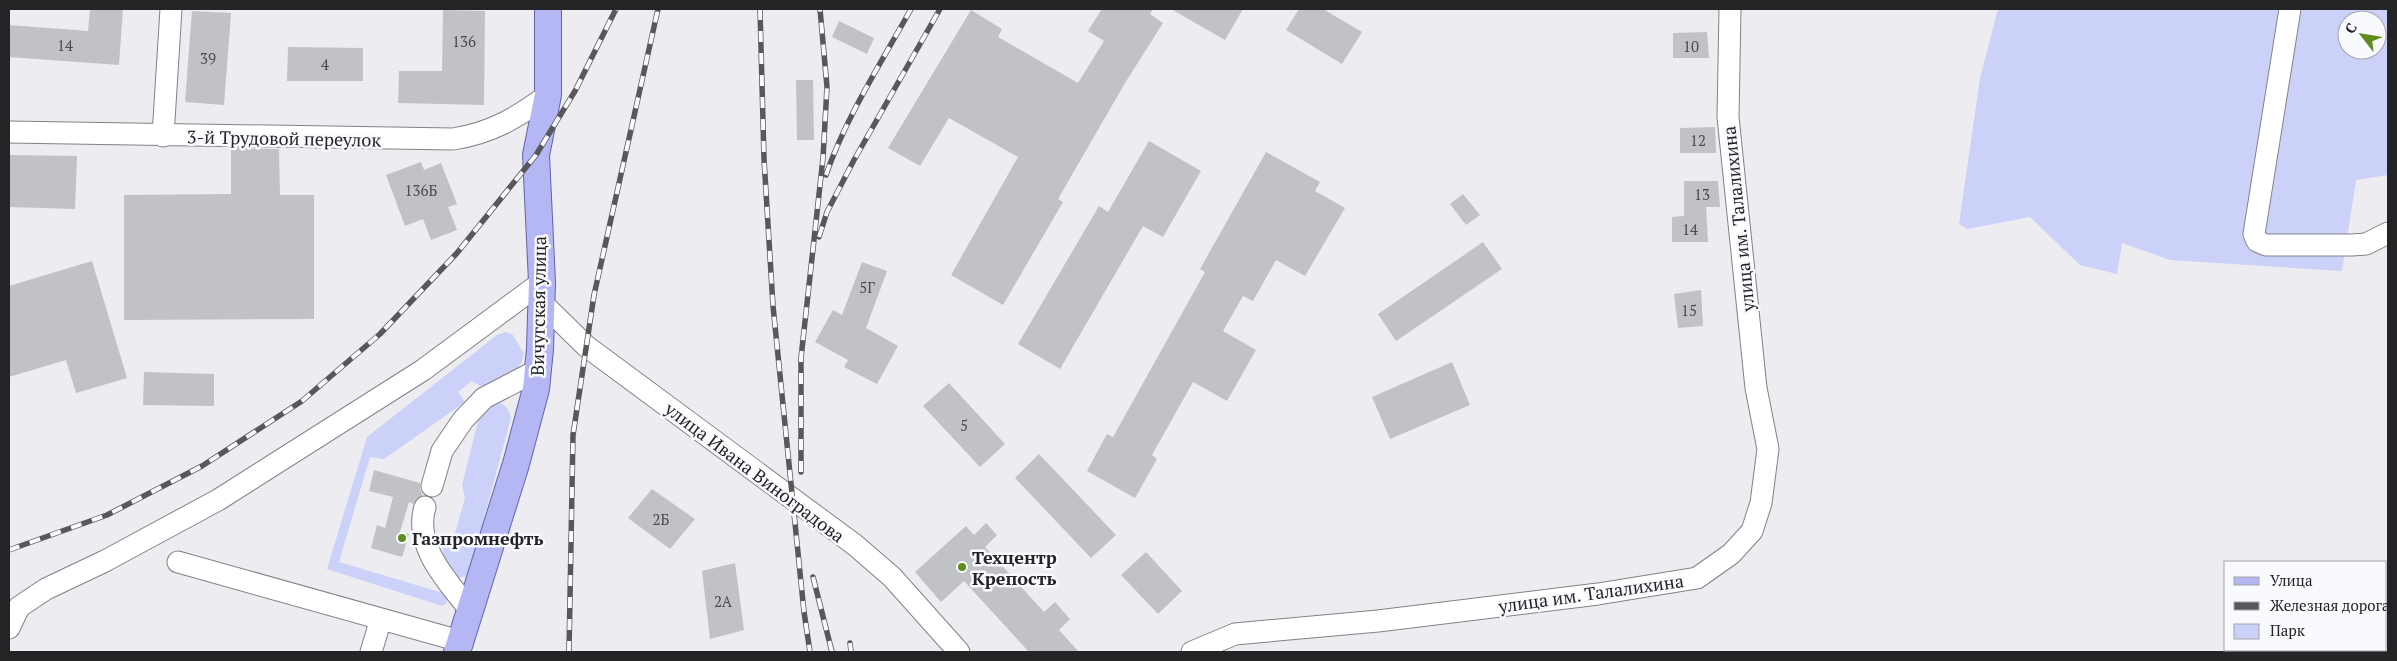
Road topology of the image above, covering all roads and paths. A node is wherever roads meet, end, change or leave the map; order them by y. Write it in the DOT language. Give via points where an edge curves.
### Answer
graph roads {
  1 [pos="171,9"];
  2 [pos="548,9"];
  3 [pos="1730,9"];
  4 [pos="2290,9"];
  5 [pos="548,95"];
  6 [pos="9,132"];
  7 [pos="163,136"];
  8 [pos="2388,233"];
  9 [pos="542,292"];
  10 [pos="538,370"];
  11 [pos="432,486"];
  12 [pos="425,507"];
  13 [pos="178,562"];
  14 [pos="470,610"];
  15 [pos="381,619"];
  16 [pos="9,628"];
  17 [pos="458,647"];
  18 [pos="371,652"];
  19 [pos="959,652"];
  20 [pos="1192,652"];
  1 -- 7 [label="street"];
  2 -- 5 [label="main road, Вичугская улица"];
  3 -- 20 [label="street, улица им. Талалихина" via="1728,117 1756,388 1768,449 1761,503 1752,531 1731,554 1697,578 1598,594 1378,621 1236,634"];
  4 -- 8 [label="street" via="2254,234 2257,241 2266,245 2352,245 2366,244"];
  5 -- 7 [label="street, 3-й Трудовой переулок" via="512,120 478,136 453,139"];
  5 -- 9 [label="main road, Вичугская улица" via="536,155"];
  6 -- 7 [label="street, 3-й Трудовой переулок"];
  9 -- 10 [label="main road, Вичугская улица"];
  9 -- 16 [label="street" via="218,500 46,589 19,607"];
  9 -- 19 [label="street, улица Ивана Виноградова" via="586,346 855,545 892,577"];
  10 -- 11 [label="street" via="484,398 463,420 442,451"];
  10 -- 14 [label="main road, Вичугская улица" via="516,464"];
  12 -- 14 [label="street" via="422,518 424,537 444,577"];
  13 -- 15 [label="street"];
  14 -- 17 [label="main road, Вичугская улица"];
  15 -- 17 [label="street"];
  15 -- 18 [label="street"];
}
